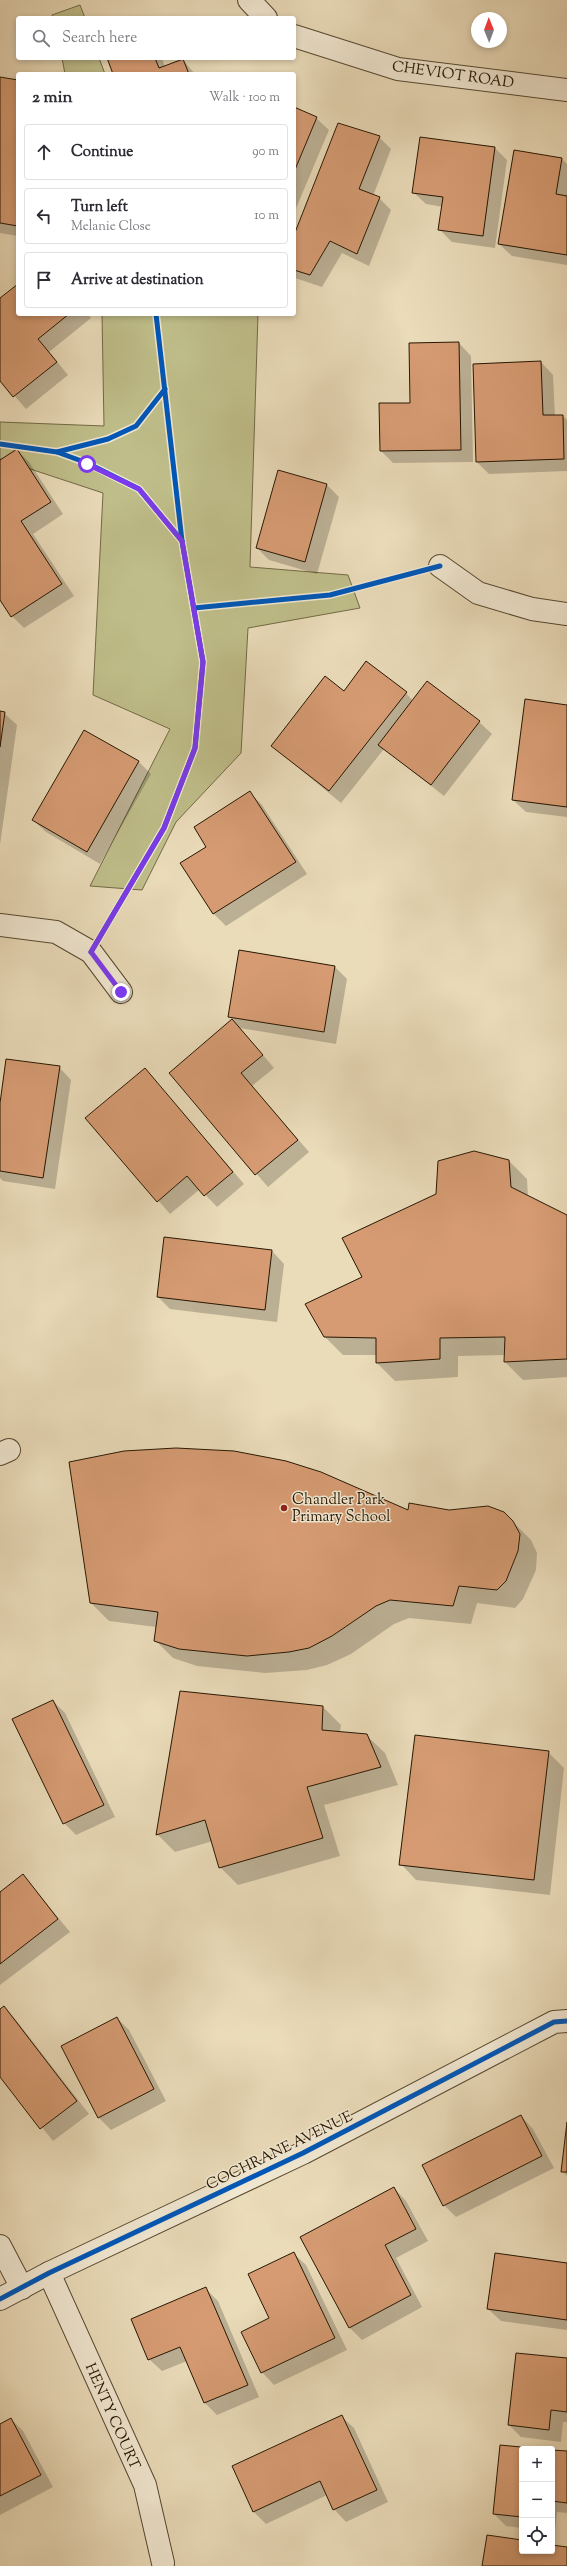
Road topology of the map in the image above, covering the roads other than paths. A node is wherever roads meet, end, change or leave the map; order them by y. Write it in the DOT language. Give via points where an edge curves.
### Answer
graph roads {
  1 [pos="248,0"];
  2 [pos="264,16"];
  3 [pos="296,37"];
  4 [pos="567,90"];
  5 [pos="440,566"];
  6 [pos="567,614"];
  7 [pos="0,925"];
  8 [pos="121,992"];
  9 [pos="567,2021"];
  10 [pos="0,2246"];
  11 [pos="49,2273"];
  12 [pos="22,2288"];
  13 [pos="0,2299"];
  14 [pos="162,2563"];
  1 -- 2 [label="street"];
  3 -- 4 [label="street, CHEVIOT ROAD" via="398,68"];
  5 -- 6 [label="street" via="478,593 532,608"];
  7 -- 8 [label="street" via="56,932 91,952"];
  9 -- 11 [label="street, COCHRANE AVENUE" via="554,2022 303,2153"];
  10 -- 12 [label="street"];
  11 -- 12 [label="street, COCHRANE AVENUE"];
  11 -- 14 [label="street, HENTY COURT" via="145,2485"];
  12 -- 13 [label="street, COCHRANE AVENUE"];
}
